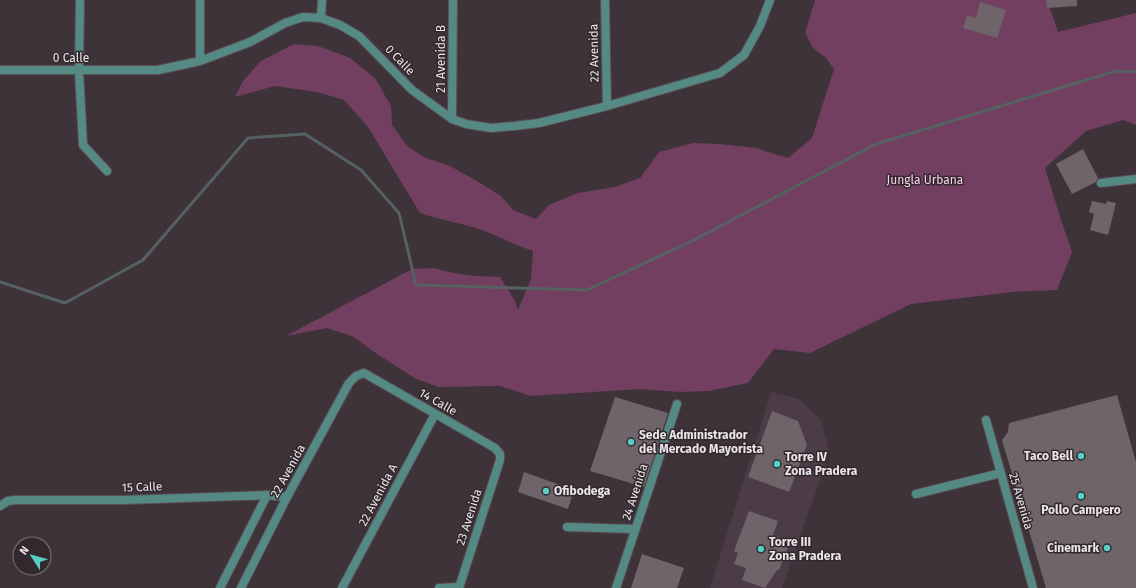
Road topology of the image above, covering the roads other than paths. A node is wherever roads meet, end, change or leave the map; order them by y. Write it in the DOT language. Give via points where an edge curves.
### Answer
graph roads {
  1 [pos="80,0"];
  2 [pos="200,0"];
  3 [pos="322,0"];
  4 [pos="453,0"];
  5 [pos="605,0"];
  6 [pos="770,0"];
  7 [pos="321,18"];
  8 [pos="200,61"];
  9 [pos="0,70"];
  10 [pos="79,71"];
  11 [pos="607,106"];
  12 [pos="452,119"];
  13 [pos="107,171"];
  14 [pos="1136,180"];
  15 [pos="1101,183"];
  16 [pos="364,373"];
  17 [pos="677,404"];
  18 [pos="435,414"];
  19 [pos="986,420"];
  20 [pos="500,454"];
  21 [pos="1001,473"];
  22 [pos="916,494"];
  23 [pos="267,495"];
  24 [pos="287,497"];
  25 [pos="0,506"];
  26 [pos="567,527"];
  27 [pos="635,529"];
  28 [pos="459,587"];
  29 [pos="220,588"];
  30 [pos="240,588"];
  31 [pos="342,588"];
  32 [pos="439,588"];
  33 [pos="616,588"];
  34 [pos="1033,588"];
  1 -- 10 [label="street"];
  2 -- 8 [label="street"];
  3 -- 7 [label="street"];
  4 -- 12 [label="street, 21 Avenida B"];
  5 -- 11 [label="street, 22 Avenida"];
  6 -- 11 [label="street, 0 Calle" via="760,26 744,55 720,73"];
  7 -- 8 [label="street, 0 Calle" via="303,17 285,23 250,42"];
  7 -- 12 [label="street, 0 Calle" via="359,36 412,90"];
  8 -- 10 [label="street, 0 Calle" via="158,70"];
  9 -- 10 [label="street, 0 Calle"];
  10 -- 13 [label="street" via="82,145"];
  11 -- 12 [label="street, 0 Calle" via="539,123 491,128"];
  14 -- 15 [label="street"];
  16 -- 18 [label="street, 14 Calle"];
  16 -- 24 [label="street, 22 Avenida" via="349,383"];
  17 -- 27 [label="street, 24 Avenida"];
  18 -- 20 [label="street, 14 Calle" via="495,448"];
  18 -- 31 [label="street, 22 Avenida A"];
  19 -- 21 [label="street, 25 Avenida"];
  20 -- 28 [label="street, 23 Avenida"];
  21 -- 22 [label="street"];
  21 -- 34 [label="street, 25 Avenida"];
  23 -- 24 [label="street, 15 Calle"];
  23 -- 25 [label="street, 15 Calle" via="124,500 15,500"];
  23 -- 29 [label="street, 22 Avenida"];
  24 -- 30 [label="street, 22 Avenida"];
  26 -- 27 [label="street"];
  27 -- 33 [label="street, 24 Avenida"];
  28 -- 32 [label="street"];
}
